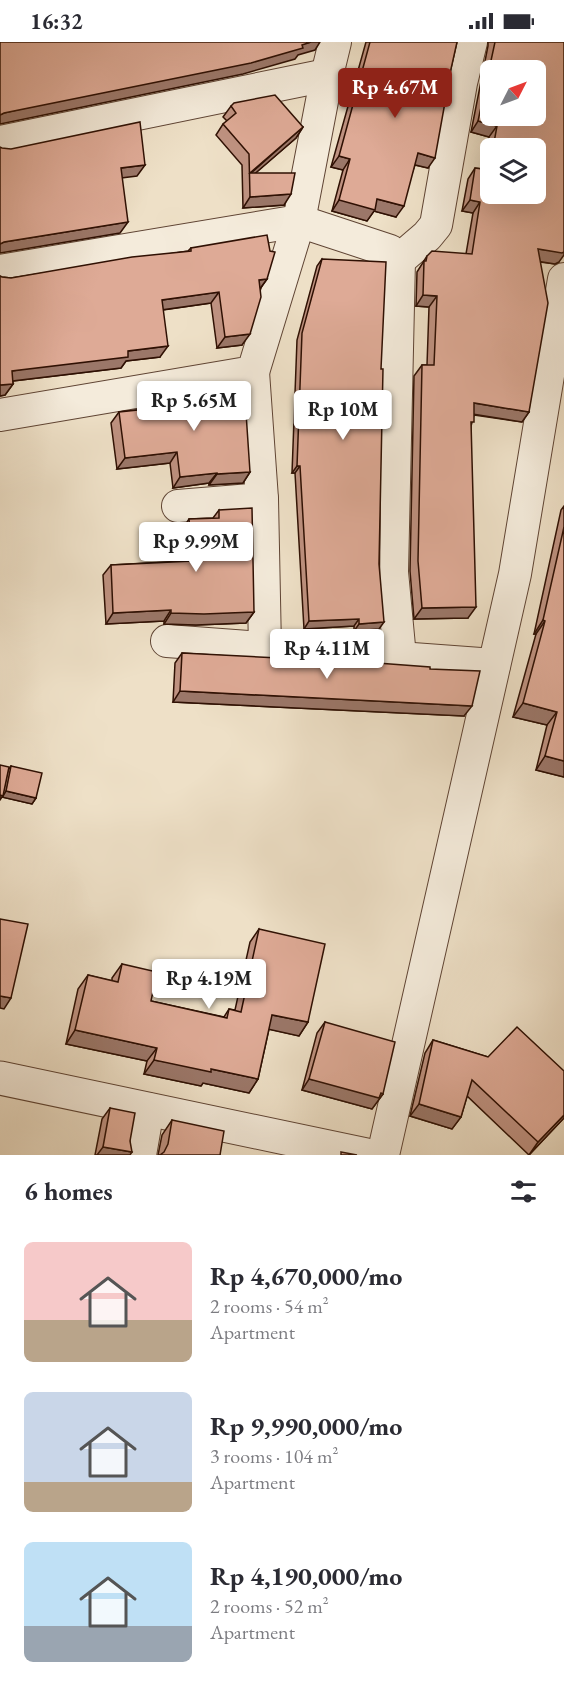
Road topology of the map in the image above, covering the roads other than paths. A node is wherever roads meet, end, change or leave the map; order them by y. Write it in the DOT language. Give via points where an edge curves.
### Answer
graph roads {
  1 [pos="335,42"];
  2 [pos="471,42"];
  3 [pos="327,75"];
  4 [pos="0,142"];
  5 [pos="298,221"];
  6 [pos="399,260"];
  7 [pos="0,271"];
  8 [pos="564,279"];
  9 [pos="253,372"];
  10 [pos="0,415"];
  11 [pos="262,499"];
  12 [pos="178,506"];
  13 [pos="167,641"];
  14 [pos="266,648"];
  15 [pos="400,657"];
  16 [pos="494,665"];
  17 [pos="0,1078"];
  18 [pos="148,1109"];
  19 [pos="140,1155"];
  20 [pos="366,1155"];
  21 [pos="383,1155"];
  1 -- 3 [label="street"];
  2 -- 6 [label="street" via="436,225"];
  3 -- 4 [label="street"];
  3 -- 5 [label="street"];
  5 -- 6 [label="street" via="390,251"];
  5 -- 7 [label="street"];
  5 -- 9 [label="street"];
  6 -- 15 [label="street" via="392,572"];
  8 -- 16 [label="street" via="515,574"];
  9 -- 10 [label="street"];
  9 -- 11 [label="street"];
  11 -- 12 [label="street"];
  11 -- 14 [label="street"];
  13 -- 14 [label="street"];
  14 -- 15 [label="street"];
  15 -- 16 [label="street"];
  16 -- 21 [label="street"];
  17 -- 18 [label="street"];
  18 -- 19 [label="street"];
  18 -- 20 [label="street"];
}
